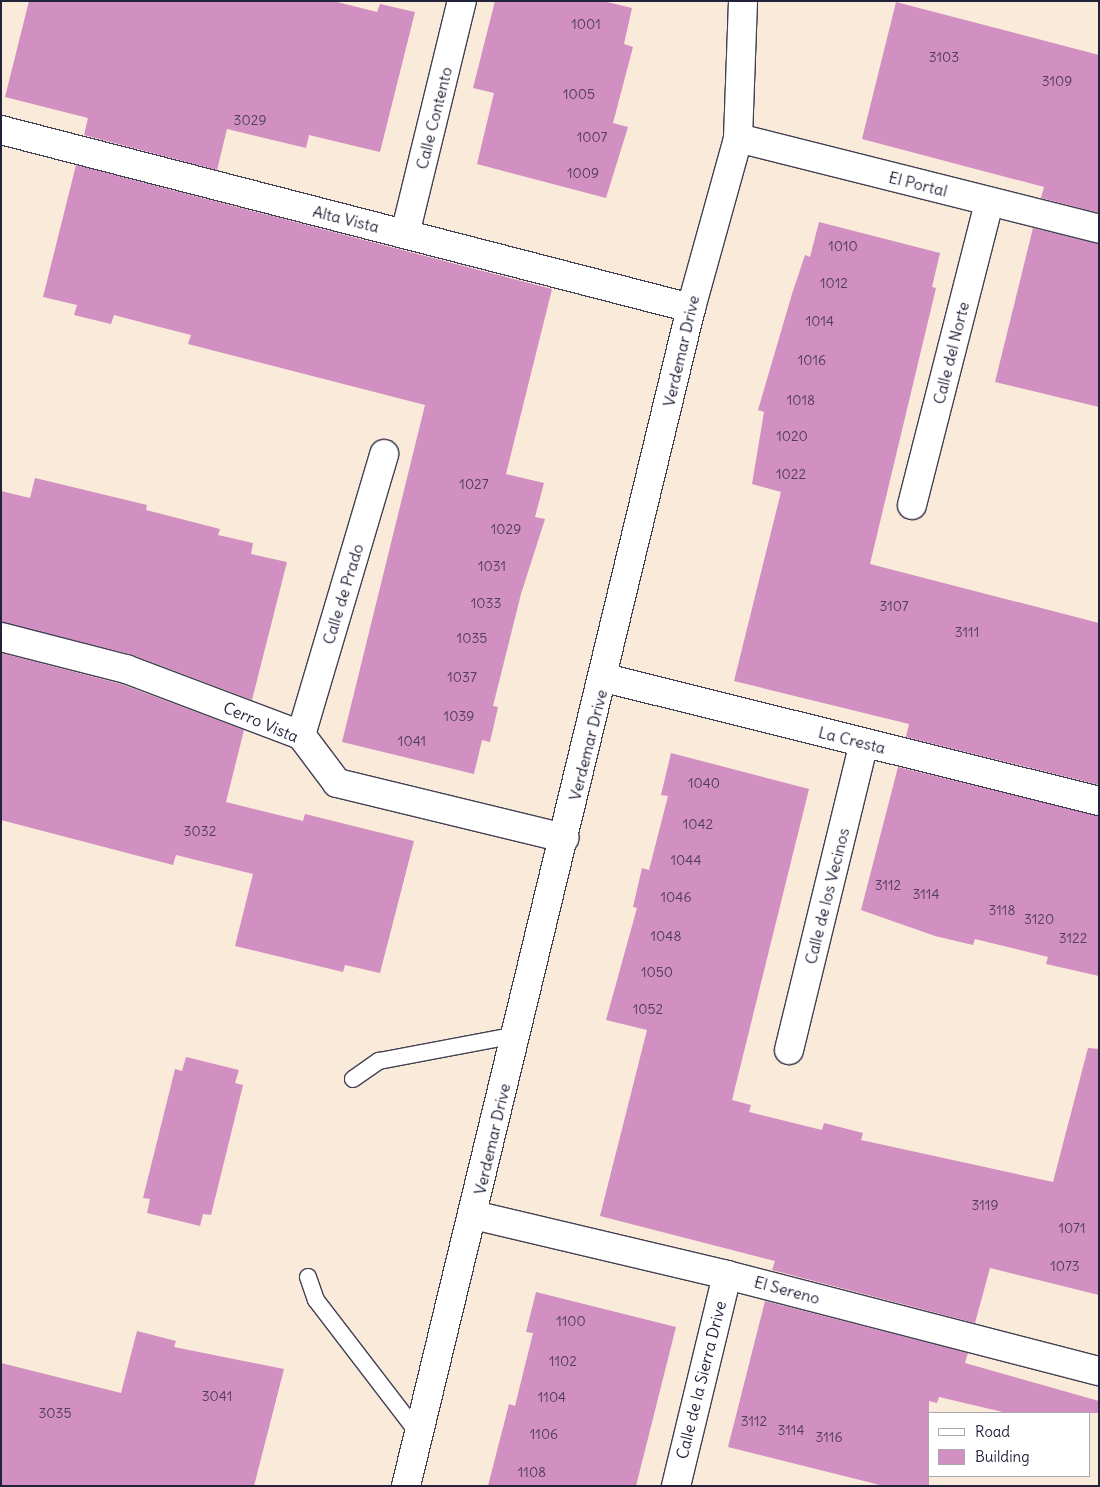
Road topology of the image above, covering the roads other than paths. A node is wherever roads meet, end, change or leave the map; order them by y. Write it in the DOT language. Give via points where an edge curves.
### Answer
graph roads {
  1 [pos="462,1"];
  2 [pos="744,1"];
  3 [pos="1,130"];
  4 [pos="738,138"];
  5 [pos="990,202"];
  6 [pos="1099,229"];
  7 [pos="405,234"];
  8 [pos="691,308"];
  9 [pos="384,454"];
  10 [pos="912,505"];
  11 [pos="1,637"];
  12 [pos="605,678"];
  13 [pos="301,735"];
  14 [pos="864,743"];
  15 [pos="1099,801"];
  16 [pos="564,838"];
  17 [pos="517,1034"];
  18 [pos="789,1050"];
  19 [pos="353,1079"];
  20 [pos="474,1215"];
  21 [pos="727,1275"];
  22 [pos="308,1277"];
  23 [pos="1099,1371"];
  24 [pos="419,1434"];
  25 [pos="406,1486"];
  26 [pos="676,1486"];
  1 -- 7 [label="street, Calle Contento"];
  2 -- 4 [label="street, Verdemar Drive"];
  3 -- 7 [label="street, Alta Vista"];
  4 -- 5 [label="street, El Portal"];
  4 -- 8 [label="street, Verdemar Drive"];
  5 -- 6 [label="street, El Portal"];
  5 -- 10 [label="street, Calle del Norte"];
  7 -- 8 [label="street, Alta Vista"];
  8 -- 12 [label="street, Verdemar Drive"];
  9 -- 13 [label="street, Calle de Prado"];
  11 -- 13 [label="street, Cerro Vista" via="126,669"];
  12 -- 14 [label="street, La Cresta"];
  12 -- 16 [label="street, Verdemar Drive"];
  13 -- 16 [label="street, Cerro Vista" via="337,783"];
  14 -- 15 [label="street, La Cresta"];
  14 -- 18 [label="street, Calle de los Vecinos"];
  16 -- 17 [label="street, Verdemar Drive"];
  17 -- 19 [label="lane" via="379,1061"];
  17 -- 20 [label="street, Verdemar Drive"];
  20 -- 21 [label="street, El Sereno"];
  20 -- 24 [label="street, Verdemar Drive"];
  21 -- 23 [label="street, El Sereno"];
  21 -- 26 [label="street, Calle de la Sierra Drive"];
  22 -- 24 [label="lane" via="316,1300"];
  24 -- 25 [label="street, Verdemar Drive"];
}
